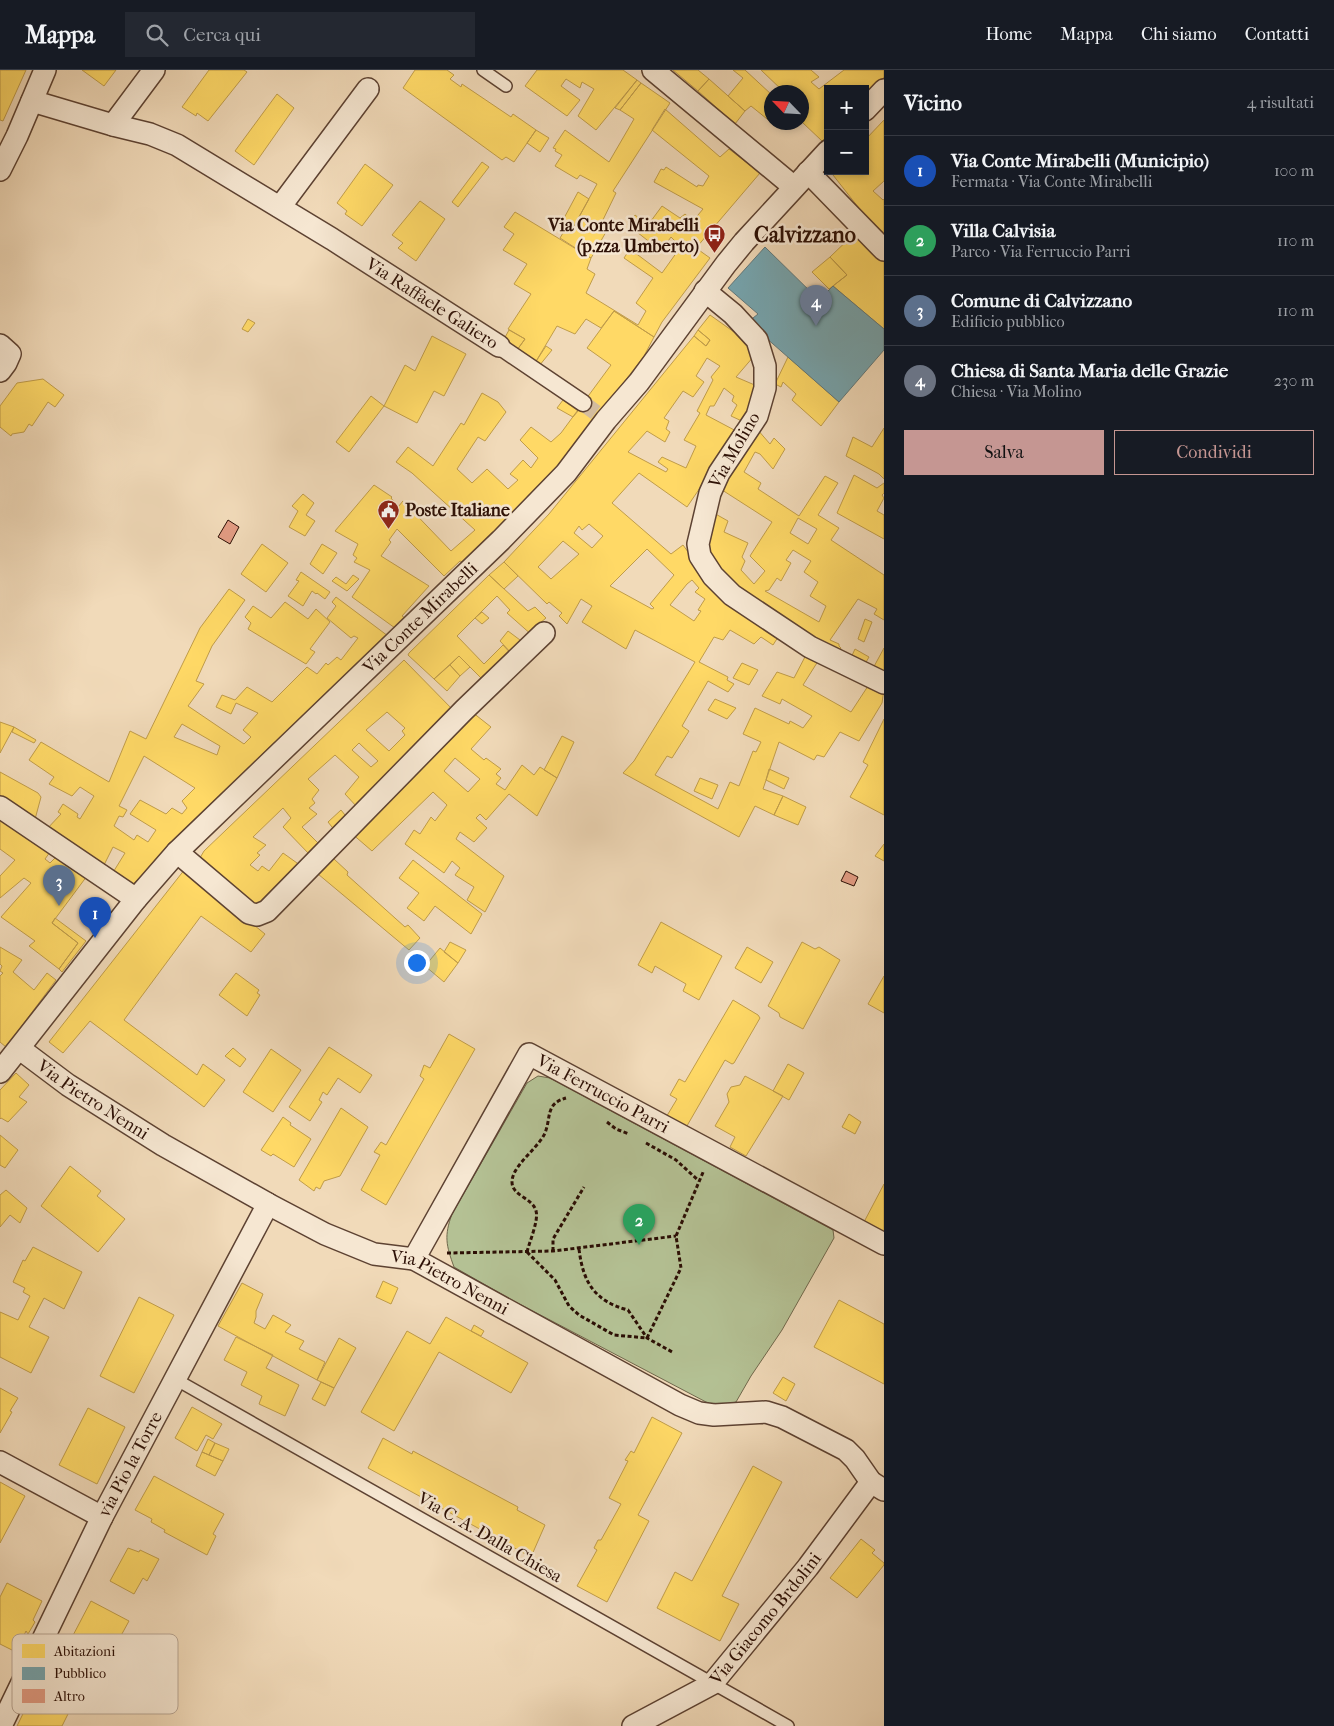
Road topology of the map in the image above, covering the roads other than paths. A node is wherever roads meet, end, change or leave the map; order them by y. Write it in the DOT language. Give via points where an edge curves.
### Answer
graph roads {
  1 [pos="45,70"];
  2 [pos="154,70"];
  3 [pos="483,70"];
  4 [pos="653,70"];
  5 [pos="506,86"];
  6 [pos="368,89"];
  7 [pos="884,90"];
  8 [pos="32,101"];
  9 [pos="869,106"];
  10 [pos="113,126"];
  11 [pos="9,132"];
  12 [pos="824,155"];
  13 [pos="0,170"];
  14 [pos="808,172"];
  15 [pos="794,187"];
  16 [pos="280,207"];
  17 [pos="884,250"];
  18 [pos="705,291"];
  19 [pos="0,345"];
  20 [pos="499,346"];
  21 [pos="0,371"];
  22 [pos="596,413"];
  23 [pos="544,632"];
  24 [pos="884,683"];
  25 [pos="0,807"];
  26 [pos="177,852"];
  27 [pos="136,899"];
  28 [pos="20,1049"];
  29 [pos="0,1072"];
  30 [pos="268,1204"];
  31 [pos="884,1244"];
  32 [pos="414,1259"];
  33 [pos="176,1379"];
  34 [pos="0,1462"];
  35 [pos="877,1486"];
  36 [pos="102,1517"];
  37 [pos="45,1634"];
  38 [pos="712,1684"];
  39 [pos="12,1703"];
  40 [pos="1,1726"];
  41 [pos="633,1726"];
  42 [pos="788,1726"];
  1 -- 8 [label="street"];
  2 -- 10 [label="street"];
  3 -- 5 [label="lane"];
  4 -- 15 [label="street"];
  6 -- 16 [label="street"];
  7 -- 9 [label="street"];
  8 -- 10 [label="street, Via Raffaele Galiero"];
  8 -- 11 [label="street"];
  10 -- 16 [label="street, Via Raffaele Galiero" via="150,134 177,146"];
  11 -- 13 [label="street"];
  12 -- 14 [label="street, Via Conte Mirabelli"];
  14 -- 15 [label="street, Via Conte Mirabelli"];
  14 -- 17 [label="street"];
  15 -- 18 [label="street, Via Conte Mirabelli"];
  16 -- 20 [label="street, Via Raffaele Galiero"];
  18 -- 22 [label="street, Via Conte Mirabelli" via="639,382"];
  18 -- 24 [label="street, Via Molino" via="757,340 764,366 765,388 757,416 719,473 710,493 698,544 700,556 713,576 732,595 810,647"];
  19 -- 21 [label="street" via="10,354"];
  20 -- 22 [label="street, Via Raffaele Galiero"];
  22 -- 26 [label="street, Via Conte Mirabelli" via="566,473 501,540"];
  23 -- 26 [label="street" via="267,911 257,916 249,913"];
  25 -- 27 [label="street"];
  26 -- 27 [label="street, Via Conte Mirabelli"];
  27 -- 28 [label="street, Via Conte Mirabelli"];
  28 -- 29 [label="street, Via Conte Mirabelli"];
  28 -- 30 [label="street, Via Pietro Nenni" via="68,1085 147,1135"];
  30 -- 32 [label="street, Via Pietro Nenni" via="325,1234 374,1254"];
  30 -- 33 [label="street, via Pio la Torre"];
  31 -- 32 [label="street, Via Ferruccio Parri" via="529,1054"];
  32 -- 35 [label="street, Via Pietro Nenni" via="680,1406 699,1413 766,1412 782,1417 846,1450"];
  33 -- 36 [label="street, via Pio la Torre"];
  33 -- 38 [label="lane, Via C. A. Dalla Chiesa"];
  34 -- 36 [label="street"];
  35 -- 38 [label="street, Via Giacomo Brdolini"];
  36 -- 37 [label="street, via Pio la Torre"];
  38 -- 41 [label="street, Via Giacomo Brdolini"];
  38 -- 42 [label="lane, Via C. A. Dalla Chiesa"];
  39 -- 40 [label="street, via Pio la Torre"];
}
